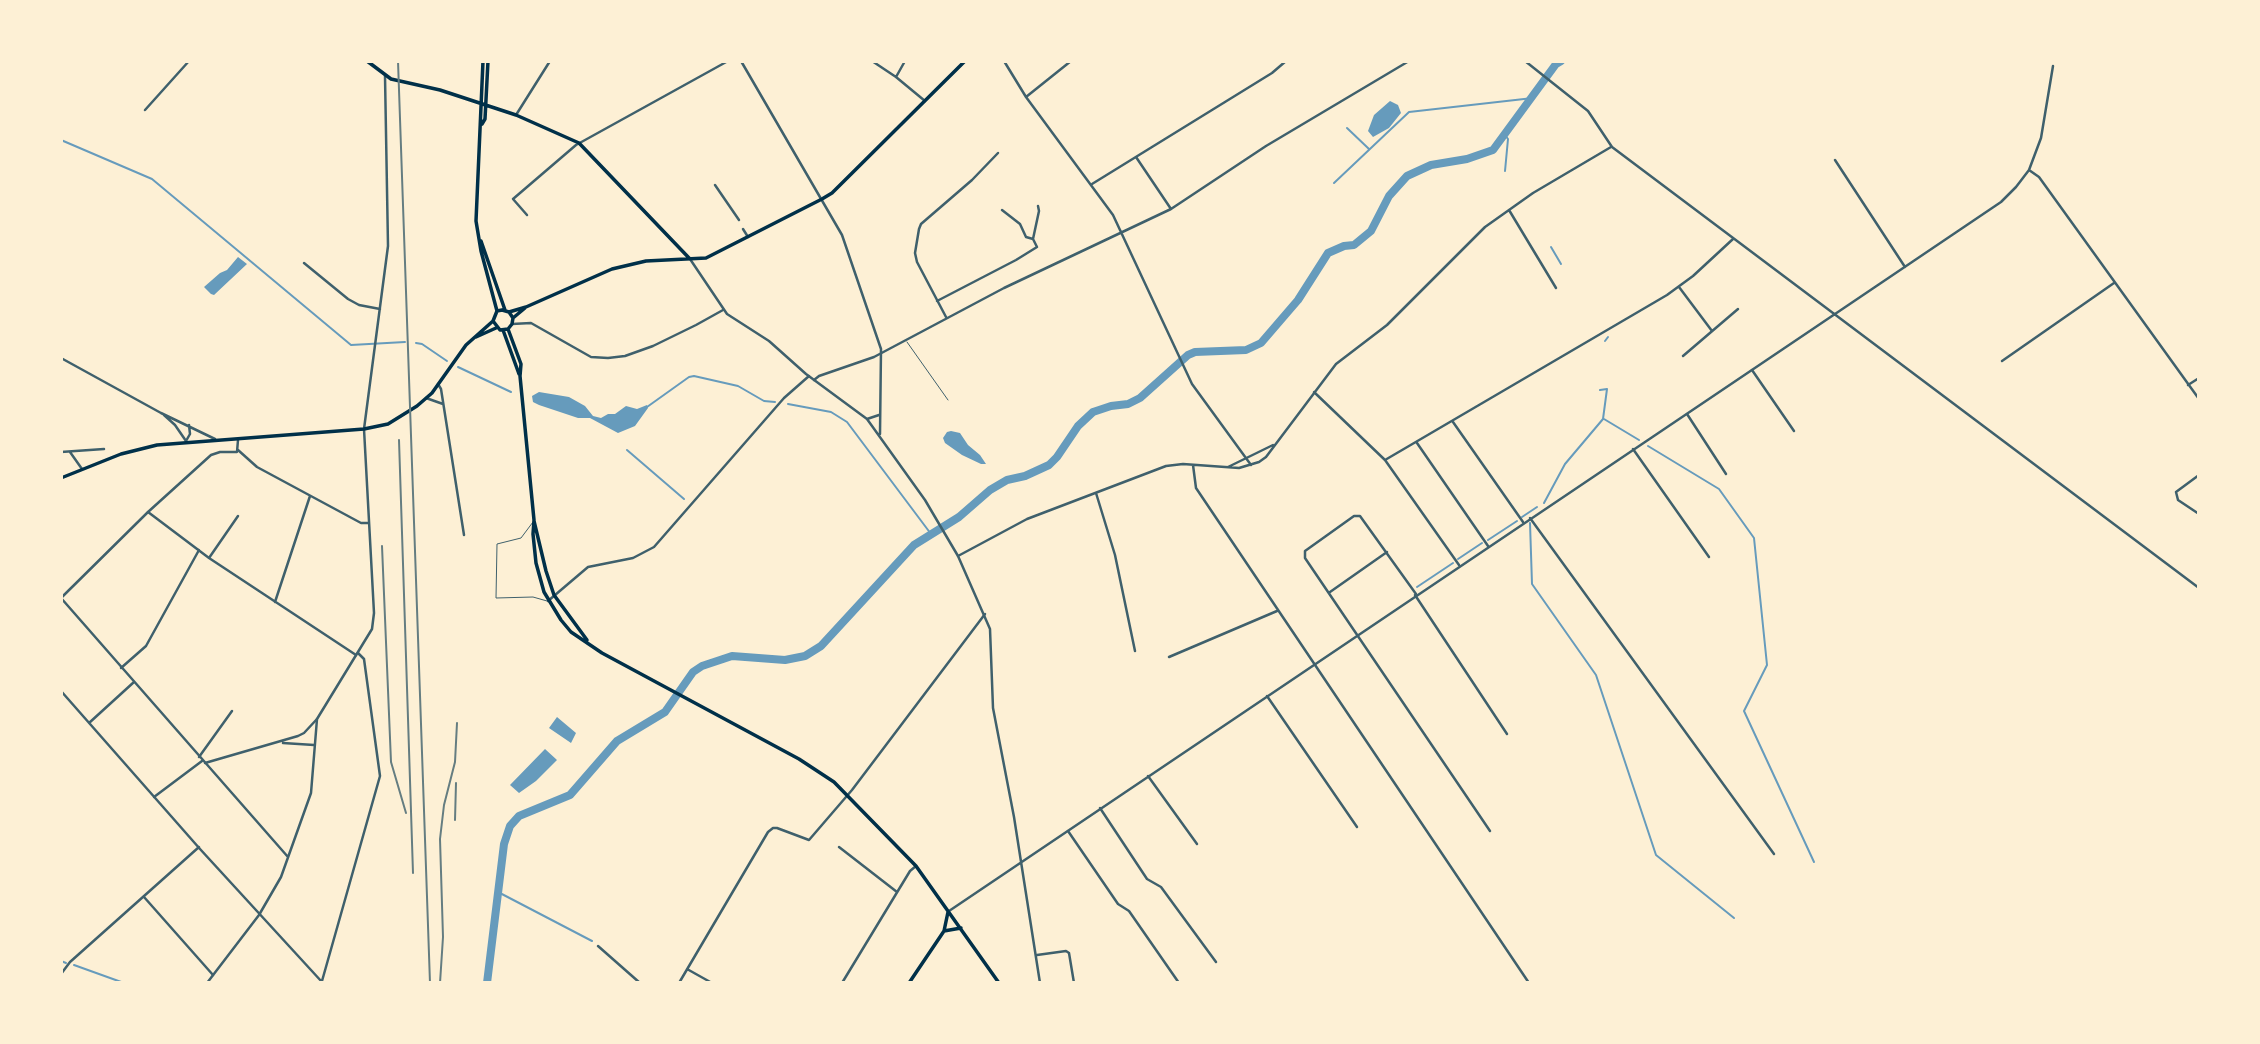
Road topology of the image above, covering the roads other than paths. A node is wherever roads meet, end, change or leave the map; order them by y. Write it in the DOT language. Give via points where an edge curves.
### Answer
graph roads {
  1 [pos="189,61"];
  2 [pos="367,61"];
  3 [pos="486,61"];
  4 [pos="550,61"];
  5 [pos="729,61"];
  6 [pos="741,61"];
  7 [pos="872,61"];
  8 [pos="905,61"];
  9 [pos="1004,61"];
  10 [pos="1071,61"];
  11 [pos="1286,61"];
  12 [pos="1409,61"];
  13 [pos="1525,61"];
  14 [pos="963,62"];
  15 [pos="372,63"];
  16 [pos="2053,66"];
  17 [pos="385,76"];
  18 [pos="896,76"];
  19 [pos="482,89"];
  20 [pos="1026,97"];
  21 [pos="470,99"];
  22 [pos="925,101"];
  23 [pos="481,104"];
  24 [pos="486,106"];
  25 [pos="145,110"];
  26 [pos="516,115"];
  27 [pos="481,126"];
  28 [pos="579,143"];
  29 [pos="1612,147"];
  30 [pos="998,153"];
  31 [pos="1136,157"];
  32 [pos="1835,160"];
  33 [pos="2029,170"];
  34 [pos="1092,184"];
  35 [pos="715,185"];
  36 [pos="822,200"];
  37 [pos="1038,206"];
  38 [pos="1171,209"];
  39 [pos="1002,210"];
  40 [pos="1509,210"];
  41 [pos="527,215"];
  42 [pos="739,220"];
  43 [pos="743,229"];
  44 [pos="1123,232"];
  45 [pos="748,237"];
  46 [pos="1733,238"];
  47 [pos="481,239"];
  48 [pos="1033,239"];
  49 [pos="690,259"];
  50 [pos="304,263"];
  51 [pos="1905,267"];
  52 [pos="2115,282"];
  53 [pos="1679,287"];
  54 [pos="1556,288"];
  55 [pos="937,301"];
  56 [pos="526,307"];
  57 [pos="1738,309"];
  58 [pos="380,310"];
  59 [pos="723,310"];
  60 [pos="497,311"];
  61 [pos="507,311"];
  62 [pos="1835,314"];
  63 [pos="946,317"];
  64 [pos="513,318"];
  65 [pos="493,321"];
  66 [pos="512,324"];
  67 [pos="496,328"];
  68 [pos="505,330"];
  69 [pos="1712,331"];
  70 [pos="474,337"];
  71 [pos="905,340"];
  72 [pos="881,352"];
  73 [pos="1683,356"];
  74 [pos="61,358"];
  75 [pos="2002,361"];
  76 [pos="1752,370"];
  77 [pos="809,376"];
  78 [pos="2199,378"];
  79 [pos="814,380"];
  80 [pos="438,384"];
  81 [pos="2188,385"];
  82 [pos="1314,392"];
  83 [pos="426,398"];
  84 [pos="2199,399"];
  85 [pos="948,400"];
  86 [pos="443,404"];
  87 [pos="161,413"];
  88 [pos="1686,414"];
  89 [pos="879,415"];
  90 [pos="867,419"];
  91 [pos="1453,422"];
  92 [pos="189,425"];
  93 [pos="364,429"];
  94 [pos="1794,431"];
  95 [pos="179,432"];
  96 [pos="880,434"];
  97 [pos="238,438"];
  98 [pos="215,439"];
  99 [pos="186,441"];
  100 [pos="175,442"];
  101 [pos="1276,443"];
  102 [pos="1417,443"];
  103 [pos="104,449"];
  104 [pos="1633,449"];
  105 [pos="238,450"];
  106 [pos="61,452"];
  107 [pos="70,452"];
  108 [pos="1248,457"];
  109 [pos="1385,460"];
  110 [pos="1193,465"];
  111 [pos="1251,465"];
  112 [pos="1227,467"];
  113 [pos="82,469"];
  114 [pos="1726,474"];
  115 [pos="2199,475"];
  116 [pos="61,478"];
  117 [pos="1096,493"];
  118 [pos="310,496"];
  119 [pos="148,512"];
  120 [pos="2199,514"];
  121 [pos="238,516"];
  122 [pos="1531,518"];
  123 [pos="534,520"];
  124 [pos="368,523"];
  125 [pos="1523,523"];
  126 [pos="464,535"];
  127 [pos="1488,546"];
  128 [pos="199,550"];
  129 [pos="1387,552"];
  130 [pos="958,556"];
  131 [pos="1709,557"];
  132 [pos="209,558"];
  133 [pos="1459,565"];
  134 [pos="2199,587"];
  135 [pos="1330,592"];
  136 [pos="1416,594"];
  137 [pos="554,595"];
  138 [pos="61,598"];
  139 [pos="548,601"];
  140 [pos="275,602"];
  141 [pos="1277,611"];
  142 [pos="985,614"];
  143 [pos="1359,634"];
  144 [pos="590,645"];
  145 [pos="1135,652"];
  146 [pos="357,654"];
  147 [pos="1169,657"];
  148 [pos="1314,665"];
  149 [pos="121,668"];
  150 [pos="134,682"];
  151 [pos="61,691"];
  152 [pos="1267,696"];
  153 [pos="232,711"];
  154 [pos="317,719"];
  155 [pos="89,723"];
  156 [pos="1507,734"];
  157 [pos="279,743"];
  158 [pos="314,746"];
  159 [pos="202,760"];
  160 [pos="1148,776"];
  161 [pos="848,795"];
  162 [pos="154,797"];
  163 [pos="1100,808"];
  164 [pos="1357,827"];
  165 [pos="1068,830"];
  166 [pos="1490,831"];
  167 [pos="1196,844"];
  168 [pos="199,847"];
  169 [pos="839,847"];
  170 [pos="1774,854"];
  171 [pos="288,857"];
  172 [pos="1021,861"];
  173 [pos="916,866"];
  174 [pos="897,892"];
  175 [pos="144,897"];
  176 [pos="948,911"];
  177 [pos="260,915"];
  178 [pos="961,928"];
  179 [pos="944,931"];
  180 [pos="598,946"];
  181 [pos="1036,955"];
  182 [pos="1216,962"];
  183 [pos="687,969"];
  184 [pos="61,974"];
  185 [pos="213,975"];
  186 [pos="322,982"];
  187 [pos="207,983"];
  188 [pos="640,983"];
  189 [pos="679,983"];
  190 [pos="712,983"];
  191 [pos="842,983"];
  192 [pos="909,983"];
  193 [pos="999,983"];
  194 [pos="1040,983"];
  195 [pos="1074,983"];
  196 [pos="1179,983"];
  197 [pos="1529,983"];
  1 -- 25 [label="street"];
  2 -- 15 [label="main road"];
  3 -- 19 [label="main road"];
  3 -- 24 [label="main road"];
  4 -- 26 [label="street"];
  5 -- 28 [label="street"];
  6 -- 36 [label="street"];
  7 -- 18 [label="street"];
  8 -- 18 [label="street"];
  9 -- 20 [label="street"];
  10 -- 20 [label="street"];
  11 -- 31 [label="street"];
  12 -- 38 [label="street"];
  13 -- 29 [label="street" via="1588,111"];
  14 -- 22 [label="main road"];
  15 -- 17 [label="main road"];
  16 -- 33 [label="street" via="2045,123"];
  17 -- 21 [label="main road"];
  17 -- 58 [label="street" via="388,246"];
  18 -- 22 [label="street"];
  19 -- 21 [label="main road"];
  19 -- 23 [label="main road"];
  20 -- 34 [label="street"];
  21 -- 23 [label="main road"];
  22 -- 36 [label="main road"];
  23 -- 24 [label="main road"];
  23 -- 27 [label="main road"];
  24 -- 26 [label="main road"];
  24 -- 27 [label="main road"];
  26 -- 28 [label="main road"];
  27 -- 47 [label="main road" via="476,211"];
  28 -- 41 [label="street" via="513,199"];
  28 -- 49 [label="main road"];
  29 -- 40 [label="street"];
  29 -- 46 [label="street"];
  30 -- 55 [label="street" via="921,224 915,253"];
  31 -- 34 [label="street"];
  31 -- 38 [label="street"];
  32 -- 51 [label="street"];
  33 -- 51 [label="street" via="2001,202"];
  33 -- 52 [label="street" via="2039,177"];
  34 -- 44 [label="street"];
  35 -- 42 [label="street"];
  36 -- 45 [label="main road"];
  36 -- 72 [label="street" via="842,235"];
  37 -- 48 [label="street"];
  38 -- 44 [label="street"];
  39 -- 48 [label="street"];
  40 -- 54 [label="street"];
  40 -- 82 [label="street" via="1387,325 1335,364"];
  43 -- 45 [label="street"];
  44 -- 63 [label="street"];
  44 -- 108 [label="street" via="1184,367 1212,413"];
  45 -- 49 [label="main road" via="706,258"];
  46 -- 53 [label="street"];
  46 -- 62 [label="street"];
  47 -- 60 [label="main road"];
  47 -- 61 [label="main road"];
  48 -- 55 [label="street" via="1037,247"];
  49 -- 56 [label="main road" via="646,261 612,269"];
  49 -- 59 [label="street"];
  50 -- 58 [label="street" via="348,299"];
  51 -- 62 [label="street"];
  52 -- 75 [label="street"];
  52 -- 81 [label="street"];
  53 -- 69 [label="street"];
  53 -- 91 [label="street"];
  55 -- 63 [label="street"];
  56 -- 61 [label="main road"];
  56 -- 64 [label="main road"];
  57 -- 69 [label="street"];
  58 -- 93 [label="street"];
  59 -- 66 [label="street" via="653,345 608,358 586,354 531,323"];
  59 -- 77 [label="street"];
  60 -- 61 [label="main road"];
  60 -- 65 [label="main road"];
  61 -- 64 [label="main road"];
  62 -- 76 [label="street"];
  62 -- 134 [label="street"];
  63 -- 71 [label="street"];
  64 -- 66 [label="main road"];
  65 -- 67 [label="main road"];
  65 -- 70 [label="main road"];
  66 -- 68 [label="main road"];
  67 -- 68 [label="main road"];
  67 -- 70 [label="main road"];
  68 -- 123 [label="main road" via="520,376"];
  69 -- 73 [label="street"];
  70 -- 80 [label="main road"];
  71 -- 72 [label="street"];
  71 -- 85 [label="lane"];
  72 -- 79 [label="street"];
  72 -- 89 [label="street"];
  74 -- 87 [label="street"];
  76 -- 88 [label="street"];
  76 -- 94 [label="street"];
  77 -- 79 [label="street"];
  77 -- 137 [label="street" via="784,398 654,547 633,558 588,567"];
  78 -- 81 [label="street"];
  79 -- 90 [label="street"];
  80 -- 83 [label="main road"];
  80 -- 86 [label="street"];
  81 -- 84 [label="street"];
  82 -- 101 [label="street"];
  82 -- 109 [label="street"];
  83 -- 86 [label="street"];
  83 -- 93 [label="main road" via="388,424"];
  86 -- 126 [label="street"];
  87 -- 92 [label="street"];
  87 -- 95 [label="street"];
  88 -- 104 [label="street"];
  88 -- 114 [label="street"];
  89 -- 90 [label="street"];
  89 -- 96 [label="street"];
  90 -- 96 [label="street"];
  91 -- 102 [label="street"];
  91 -- 125 [label="street"];
  92 -- 98 [label="street"];
  92 -- 99 [label="street"];
  93 -- 97 [label="main road"];
  93 -- 124 [label="street"];
  95 -- 99 [label="street"];
  95 -- 100 [label="street"];
  96 -- 130 [label="street"];
  97 -- 98 [label="main road"];
  97 -- 105 [label="street"];
  98 -- 99 [label="main road"];
  99 -- 100 [label="main road"];
  100 -- 113 [label="main road" via="134,450"];
  101 -- 108 [label="street"];
  101 -- 111 [label="street" via="1266,457"];
  102 -- 109 [label="street"];
  102 -- 127 [label="street"];
  103 -- 107 [label="street"];
  104 -- 122 [label="street"];
  104 -- 131 [label="street"];
  105 -- 118 [label="street" via="257,467"];
  105 -- 119 [label="street" via="211,455"];
  106 -- 107 [label="street"];
  107 -- 113 [label="street"];
  108 -- 111 [label="street"];
  108 -- 112 [label="street"];
  109 -- 133 [label="street"];
  110 -- 112 [label="street"];
  110 -- 117 [label="street" via="1166,466"];
  110 -- 141 [label="street" via="1196,488"];
  111 -- 112 [label="street"];
  113 -- 116 [label="main road"];
  115 -- 120 [label="street" via="2176,492 2178,499"];
  117 -- 130 [label="street" via="1027,519"];
  117 -- 145 [label="street" via="1115,555"];
  118 -- 124 [label="street"];
  118 -- 140 [label="street"];
  119 -- 128 [label="street"];
  119 -- 138 [label="street"];
  121 -- 132 [label="street"];
  122 -- 125 [label="street"];
  122 -- 170 [label="street"];
  123 -- 137 [label="main road"];
  123 -- 139 [label="main road" via="536,563"];
  123 -- 139 [label="lane" via="521,538 497,544 496,598"];
  124 -- 146 [label="street" via="374,622"];
  125 -- 127 [label="street"];
  127 -- 133 [label="street"];
  128 -- 132 [label="street"];
  128 -- 149 [label="street" via="146,646"];
  129 -- 135 [label="street"];
  129 -- 135 [label="street" via="1357,515 1317,541 1305,551 1305,558"];
  129 -- 136 [label="street"];
  130 -- 142 [label="street"];
  132 -- 140 [label="street"];
  133 -- 136 [label="street"];
  135 -- 143 [label="street"];
  136 -- 143 [label="street"];
  136 -- 156 [label="street"];
  137 -- 139 [label="street"];
  137 -- 144 [label="main road"];
  138 -- 149 [label="street"];
  139 -- 144 [label="main road" via="571,632"];
  140 -- 146 [label="street"];
  141 -- 147 [label="street"];
  141 -- 148 [label="street"];
  142 -- 161 [label="street"];
  142 -- 172 [label="street" via="991,636 993,708"];
  143 -- 148 [label="street"];
  143 -- 166 [label="street"];
  144 -- 161 [label="main road" via="818,771"];
  146 -- 154 [label="street"];
  146 -- 186 [label="street" via="364,659 380,776"];
  148 -- 152 [label="street"];
  148 -- 197 [label="street"];
  149 -- 150 [label="street"];
  150 -- 155 [label="street"];
  150 -- 159 [label="street"];
  151 -- 155 [label="street"];
  152 -- 160 [label="street"];
  152 -- 164 [label="street"];
  153 -- 159 [label="street"];
  154 -- 157 [label="street" via="304,733"];
  154 -- 158 [label="street"];
  155 -- 162 [label="street"];
  157 -- 158 [label="street"];
  157 -- 159 [label="street"];
  158 -- 171 [label="street" via="311,793"];
  159 -- 162 [label="street"];
  159 -- 171 [label="street"];
  160 -- 163 [label="street"];
  160 -- 167 [label="street"];
  161 -- 173 [label="main road"];
  161 -- 183 [label="street" via="809,840 776,828 768,832"];
  162 -- 168 [label="street"];
  163 -- 165 [label="street"];
  163 -- 182 [label="street" via="1147,878 1161,887"];
  165 -- 172 [label="street"];
  165 -- 196 [label="street"];
  168 -- 175 [label="street"];
  168 -- 177 [label="street"];
  169 -- 174 [label="street"];
  171 -- 177 [label="street"];
  172 -- 176 [label="street"];
  172 -- 181 [label="street"];
  173 -- 174 [label="street"];
  173 -- 176 [label="main road"];
  174 -- 191 [label="street"];
  175 -- 184 [label="street"];
  175 -- 185 [label="street"];
  176 -- 178 [label="main road"];
  176 -- 179 [label="main road"];
  177 -- 185 [label="street"];
  177 -- 186 [label="street"];
  178 -- 179 [label="main road"];
  178 -- 193 [label="main road"];
  179 -- 192 [label="main road"];
  180 -- 188 [label="street"];
  181 -- 194 [label="street"];
  181 -- 195 [label="street" via="1069,953"];
  183 -- 189 [label="street"];
  183 -- 190 [label="street"];
  185 -- 187 [label="street"];
}
